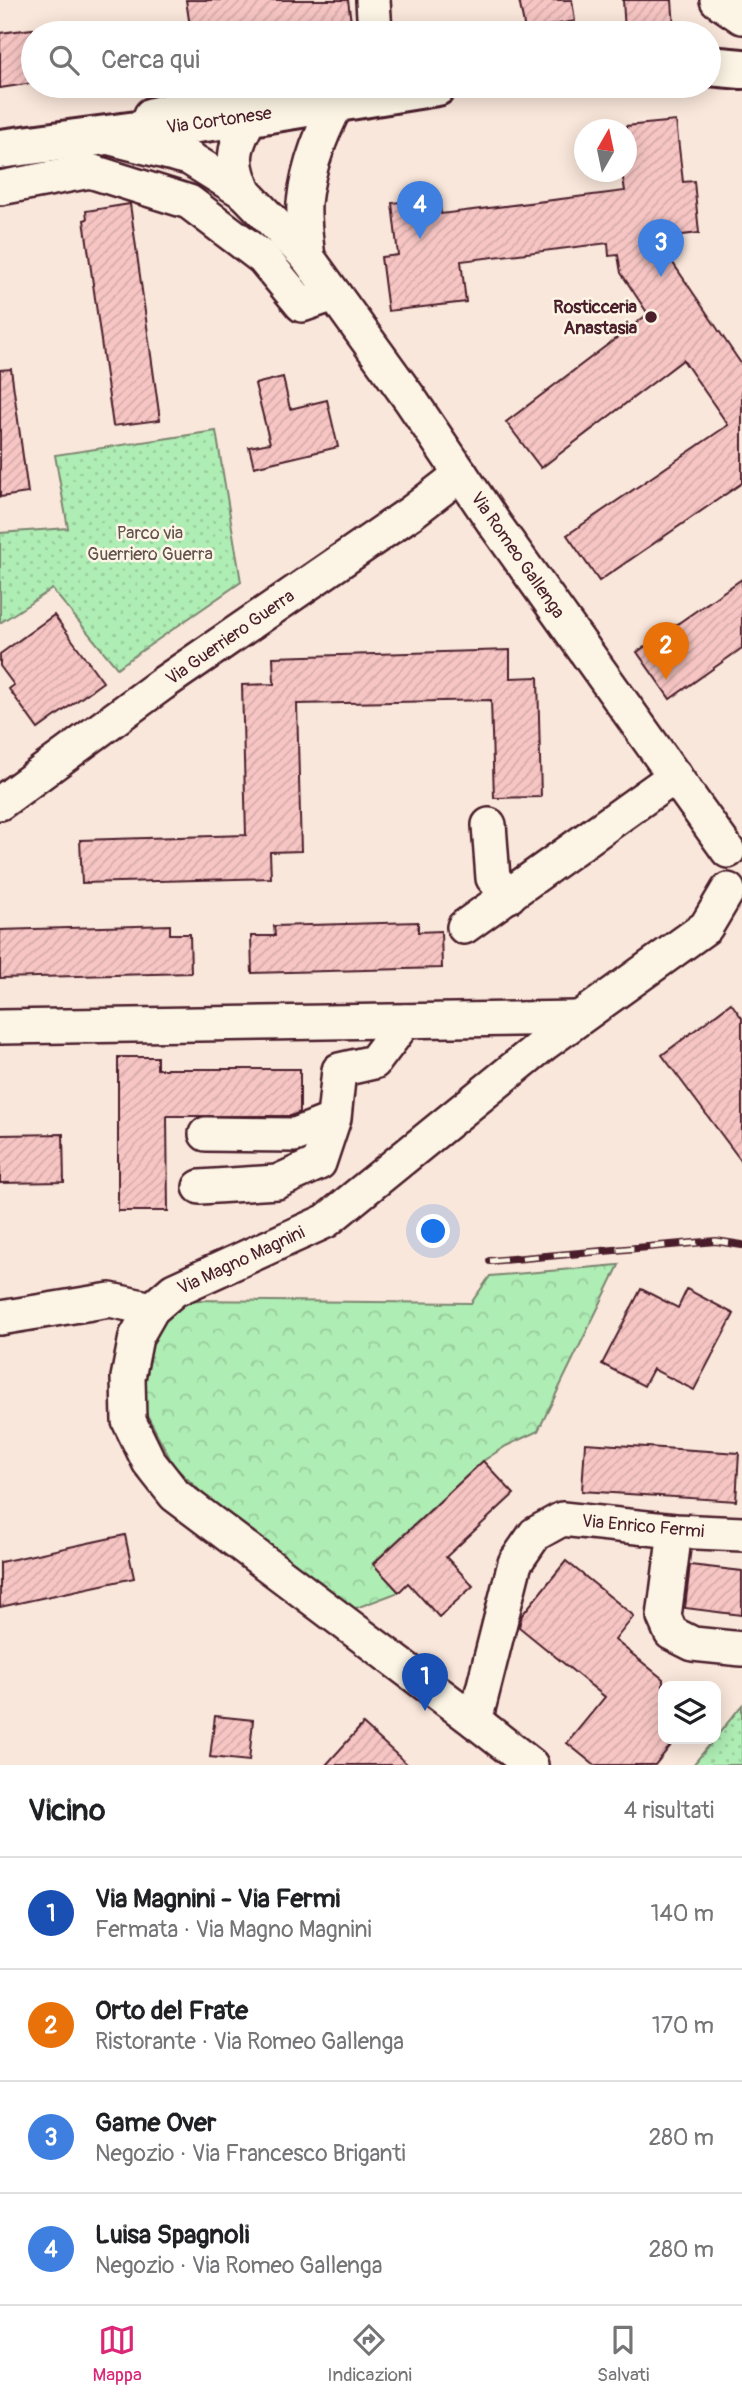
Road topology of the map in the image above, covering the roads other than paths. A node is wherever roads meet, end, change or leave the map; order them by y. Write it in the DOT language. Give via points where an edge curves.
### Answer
graph roads {
  1 [pos="373,0"];
  2 [pos="717,0"];
  3 [pos="742,17"];
  4 [pos="374,21"];
  5 [pos="721,48"];
  6 [pos="742,48"];
  7 [pos="721,67"];
  8 [pos="742,69"];
  9 [pos="223,98"];
  10 [pos="335,98"];
  11 [pos="351,98"];
  12 [pos="354,98"];
  13 [pos="251,116"];
  14 [pos="104,137"];
  15 [pos="0,149"];
  16 [pos="308,180"];
  17 [pos="0,188"];
  18 [pos="245,193"];
  19 [pos="308,258"];
  20 [pos="334,295"];
  21 [pos="461,474"];
  22 [pos="675,776"];
  23 [pos="0,803"];
  24 [pos="489,825"];
  25 [pos="735,849"];
  26 [pos="735,892"];
  27 [pos="509,896"];
  28 [pos="464,927"];
  29 [pos="578,1018"];
  30 [pos="405,1021"];
  31 [pos="0,1027"];
  32 [pos="333,1120"];
  33 [pos="206,1134"];
  34 [pos="200,1187"];
  35 [pos="152,1309"];
  36 [pos="0,1318"];
  37 [pos="676,1531"];
  38 [pos="742,1533"];
  39 [pos="742,1649"];
  40 [pos="475,1721"];
  41 [pos="531,1765"];
  1 -- 4 [label="street"];
  2 -- 3 [label="street"];
  5 -- 6 [label="main road"];
  7 -- 8 [label="main road"];
  9 -- 14 [label="street" via="139,118"];
  10 -- 13 [label="main road, Via Cortonese"];
  11 -- 16 [label="street" via="324,130"];
  12 -- 16 [label="street" via="355,114"];
  13 -- 14 [label="main road, Via Cortonese"];
  13 -- 18 [label="street, Via Romeo Gallenga" via="235,152 236,172"];
  14 -- 15 [label="main road, Via Cortonese"];
  14 -- 18 [label="street, Via Romeo Gallenga" via="189,158"];
  16 -- 19 [label="street" via="304,205"];
  17 -- 20 [label="street" via="90,171 189,202 263,258 302,306"];
  18 -- 19 [label="street, Via Romeo Gallenga"];
  19 -- 20 [label="street, Via Romeo Gallenga"];
  20 -- 21 [label="street, Via Romeo Gallenga"];
  21 -- 22 [label="street, Via Romeo Gallenga"];
  21 -- 23 [label="street, Via Guerriero Guerra"];
  22 -- 25 [label="street, Via Romeo Gallenga"];
  22 -- 27 [label="street"];
  24 -- 27 [label="street" via="493,878"];
  25 -- 26 [label="street, Via Magno Magnini" via="723,857 719,870 719,878"];
  26 -- 29 [label="street, Via Magno Magnini" via="706,927"];
  27 -- 28 [label="street"];
  29 -- 30 [label="street"];
  29 -- 35 [label="street, Via Magno Magnini" via="326,1221 174,1290"];
  30 -- 31 [label="street"];
  30 -- 32 [label="street" via="374,1062 339,1070"];
  32 -- 33 [label="street" via="295,1135"];
  32 -- 34 [label="street" via="319,1163 277,1182"];
  35 -- 36 [label="street" via="110,1300"];
  35 -- 40 [label="street, Via Magno Magnini" via="136,1337 128,1378 129,1421 149,1462 175,1495"];
  37 -- 38 [label="street, Via Enrico Fermi"];
  37 -- 39 [label="street" via="664,1617 671,1633 693,1644"];
  37 -- 40 [label="street, Via Enrico Fermi" via="562,1519 536,1534 514,1563"];
  40 -- 41 [label="street, Via Magno Magnini"];
}
